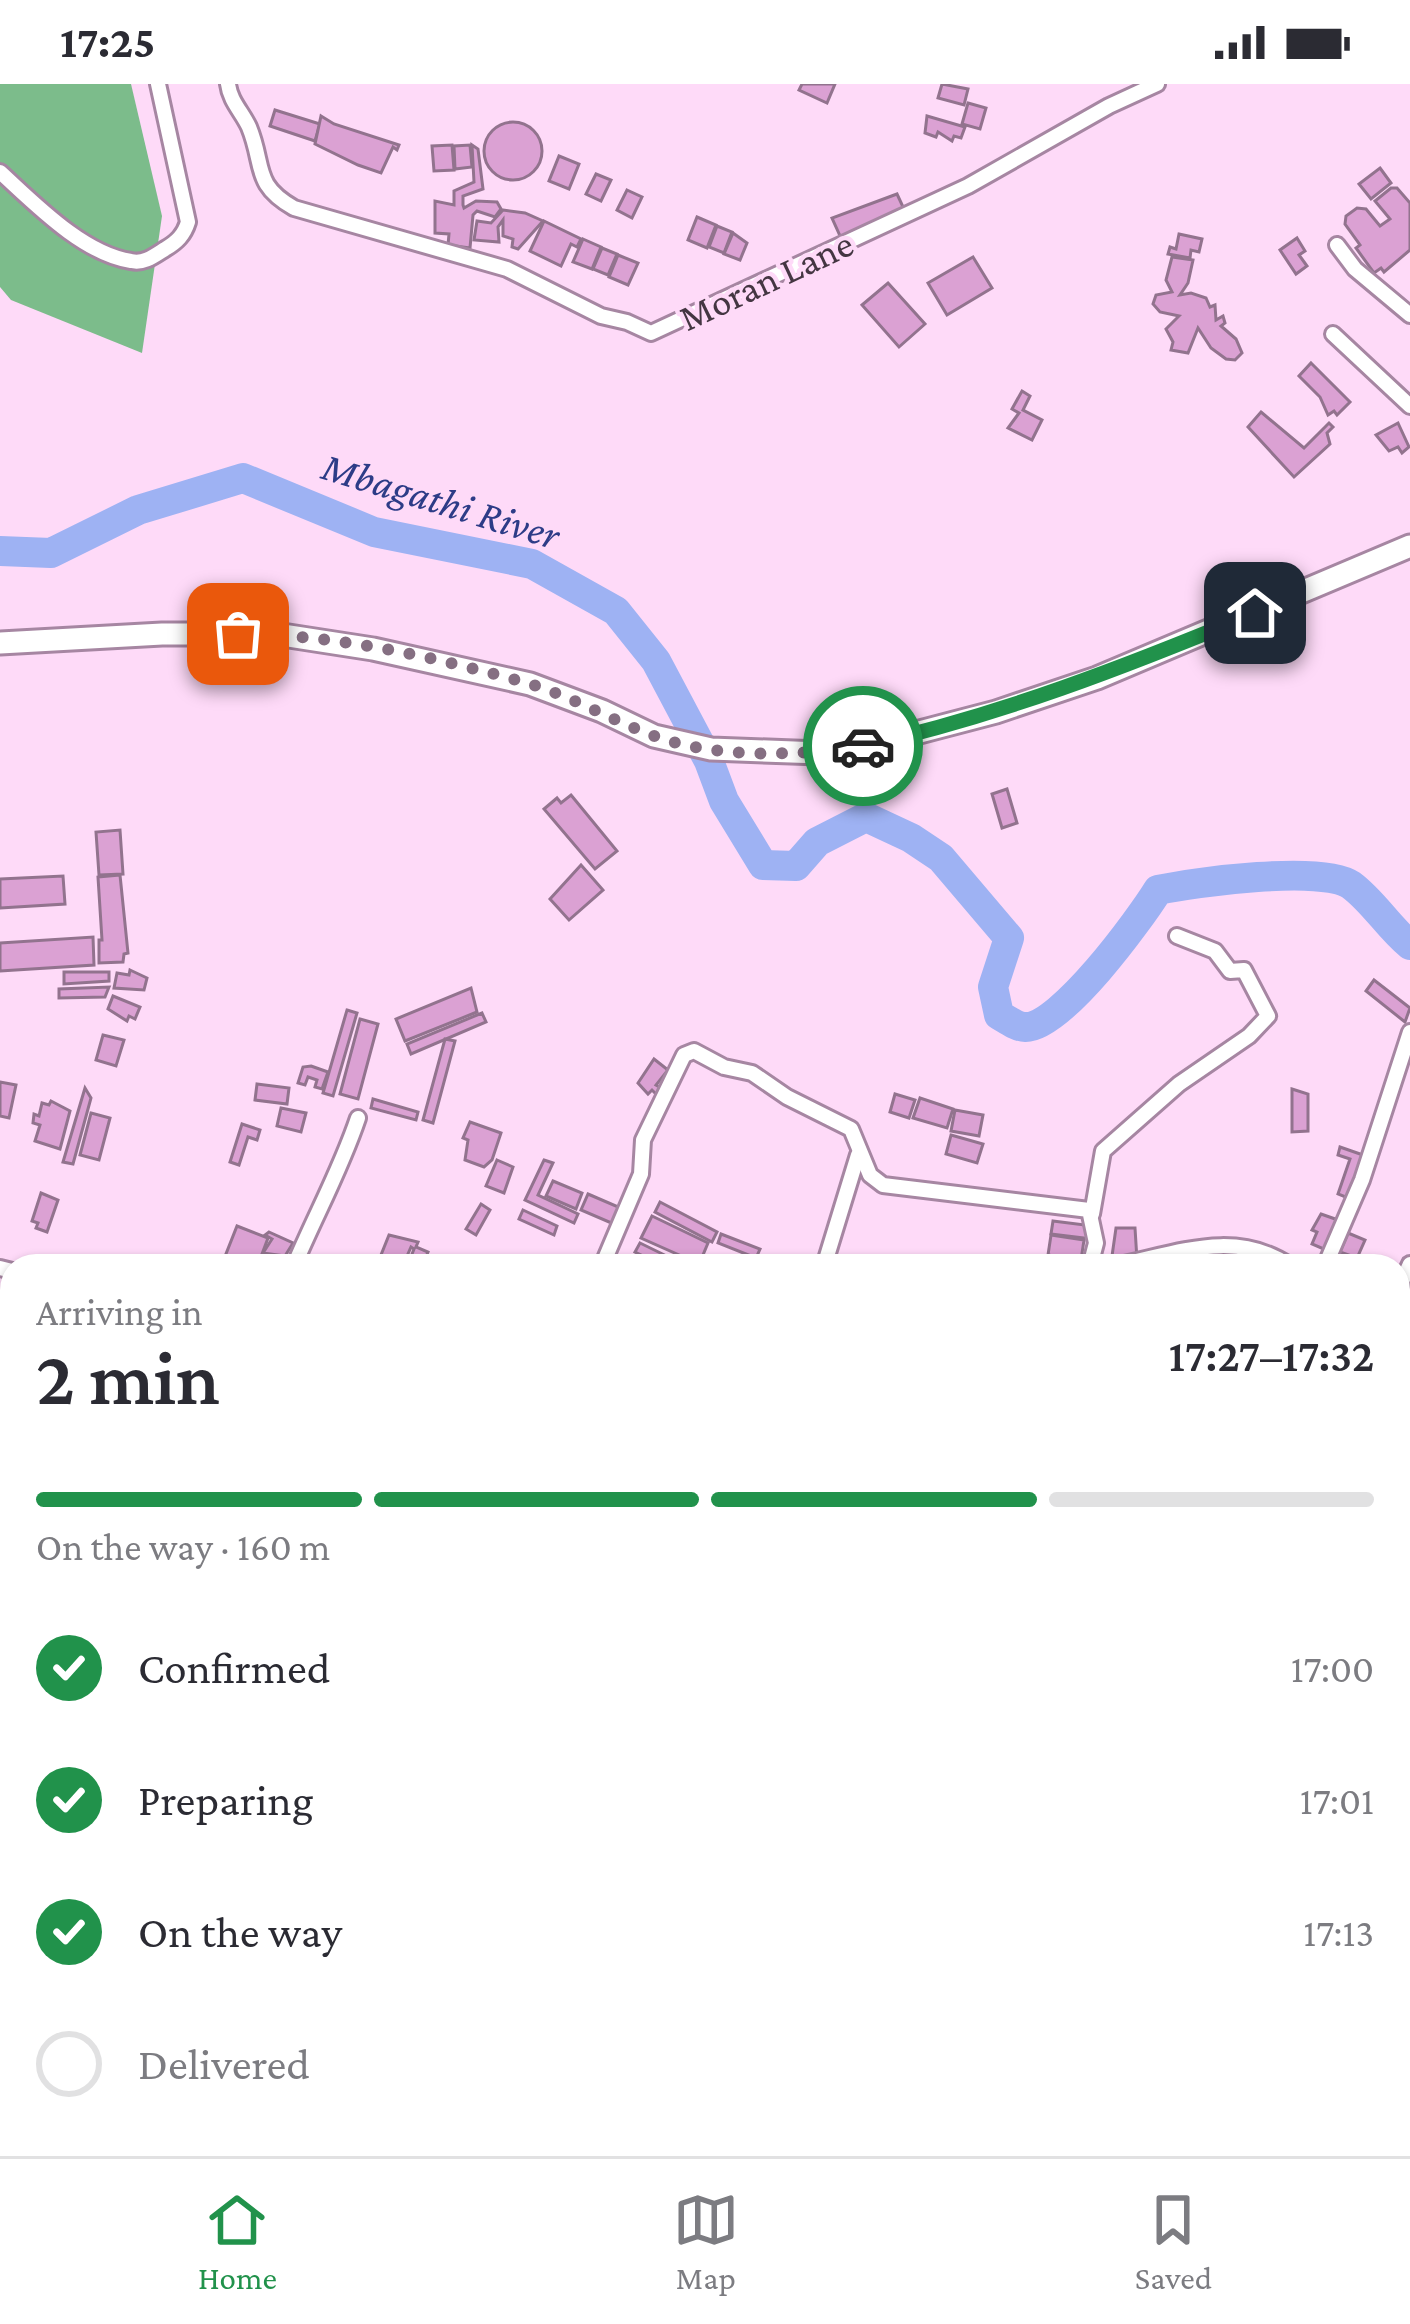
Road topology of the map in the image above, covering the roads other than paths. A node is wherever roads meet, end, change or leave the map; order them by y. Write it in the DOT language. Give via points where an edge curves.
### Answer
graph roads {
  1 [pos="158,84"];
  2 [pos="228,84"];
  3 [pos="1157,84"];
  4 [pos="0,172"];
  5 [pos="1337,245"];
  6 [pos="1410,315"];
  7 [pos="1334,334"];
  8 [pos="1410,406"];
  9 [pos="1410,545"];
  10 [pos="0,643"];
  11 [pos="1177,937"];
  12 [pos="1410,1032"];
  13 [pos="358,1118"];
  14 [pos="858,1154"];
  15 [pos="1092,1214"];
  16 [pos="299,1254"];
  17 [pos="607,1254"];
  18 [pos="828,1254"];
  19 [pos="1093,1254"];
  20 [pos="1176,1254"];
  21 [pos="1274,1254"];
  22 [pos="1330,1254"];
  1 -- 4 [label="street" via="188,222 174,244 147,260 113,256 65,230"];
  2 -- 3 [label="street, Moran Lane" via="274,197 507,269 651,333 968,186"];
  5 -- 6 [label="street"];
  7 -- 8 [label="street"];
  9 -- 10 [label="street" via="1097,678 996,712 820,753 711,749 655,736 530,684 276,634"];
  11 -- 15 [label="street" via="1215,951 1230,971 1244,970 1268,1016 1103,1151"];
  12 -- 22 [label="street"];
  13 -- 16 [label="street"];
  14 -- 15 [label="street" via="870,1175 894,1187"];
  14 -- 17 [label="street" via="851,1129 837,1120 752,1073 689,1051 643,1140 641,1174"];
  14 -- 18 [label="street"];
  15 -- 19 [label="street"];
  20 -- 21 [label="street" via="1227,1244"];
}
